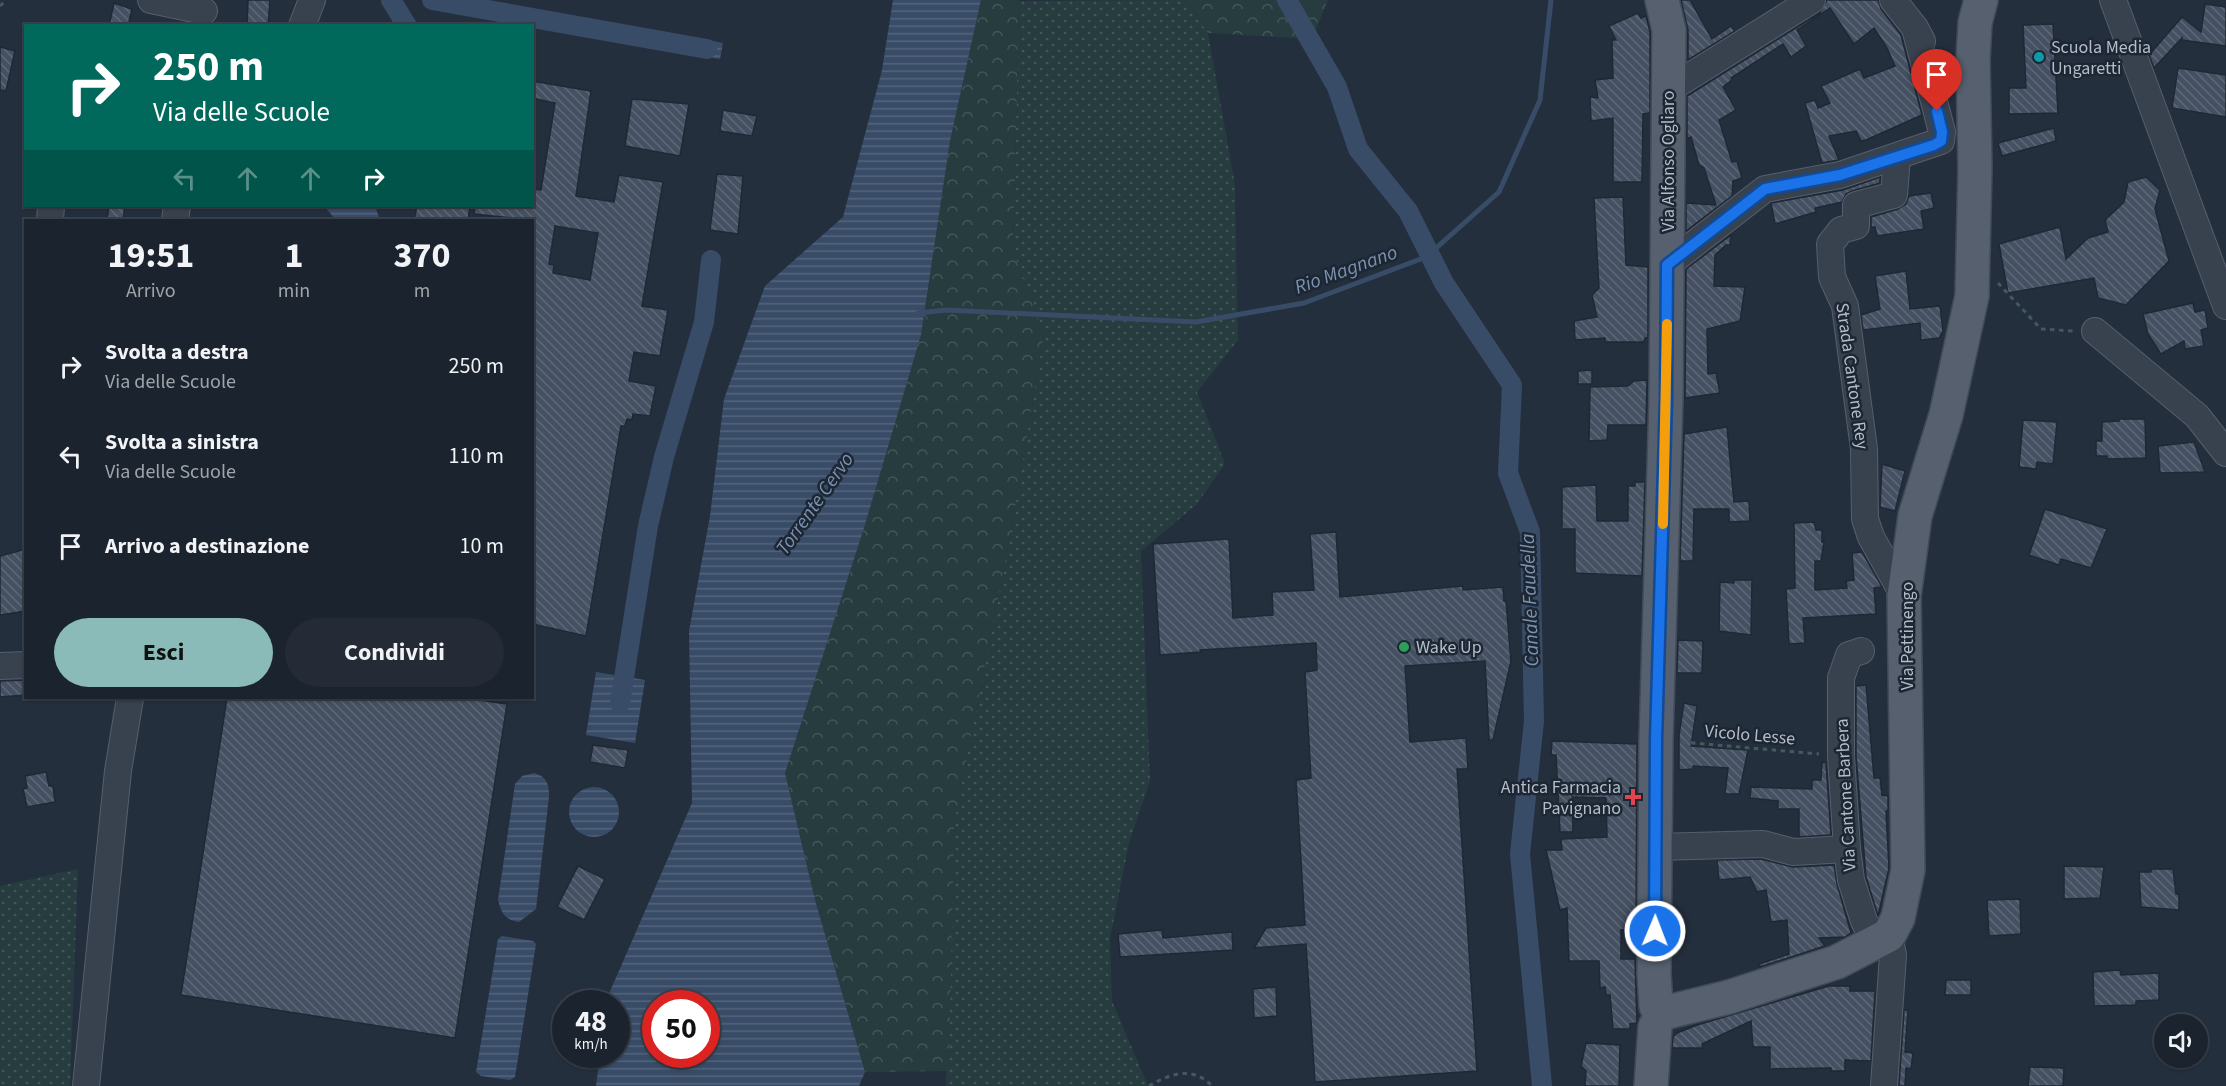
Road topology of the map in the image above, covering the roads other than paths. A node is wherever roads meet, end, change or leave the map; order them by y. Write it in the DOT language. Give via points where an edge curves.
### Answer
graph roads {
  1 [pos="151,0"];
  2 [pos="312,0"];
  3 [pos="1662,0"];
  4 [pos="1812,0"];
  5 [pos="1893,0"];
  6 [pos="1982,0"];
  7 [pos="2113,0"];
  8 [pos="204,12"];
  9 [pos="303,24"];
  10 [pos="1915,28"];
  11 [pos="1668,90"];
  12 [pos="1897,157"];
  13 [pos="1975,168"];
  14 [pos="1667,265"];
  15 [pos="2226,306"];
  16 [pos="2095,331"];
  17 [pos="2226,453"];
  18 [pos="1904,596"];
  19 [pos="1861,651"];
  20 [pos="24,665"];
  21 [pos="0,666"];
  22 [pos="130,699"];
  23 [pos="1657,847"];
  24 [pos="1847,849"];
  25 [pos="1882,939"];
  26 [pos="1660,1015"];
  27 [pos="86,1086"];
  28 [pos="1651,1086"];
  29 [pos="1884,1086"];
  1 -- 8 [label="street"];
  2 -- 9 [label="street"];
  3 -- 11 [label="main road, Via Alfonso Ogliaro" via="1669,30"];
  4 -- 11 [label="street"];
  5 -- 10 [label="street"];
  6 -- 13 [label="main road, Via Pettinengo" via="1975,23 1973,59"];
  7 -- 15 [label="street"];
  10 -- 12 [label="street" via="1941,141"];
  10 -- 13 [label="street" via="1943,84 1959,147"];
  11 -- 14 [label="main road, Via Alfonso Ogliaro"];
  12 -- 14 [label="street" via="1840,175 1765,189"];
  12 -- 18 [label="street, Strada Cantone Rey" via="1894,195 1856,205 1856,226 1841,230 1830,244 1830,260 1832,277 1845,306 1864,449 1865,519"];
  13 -- 18 [label="main road, Via Pettinengo" via="1972,296 1946,415 1915,516"];
  14 -- 23 [label="main road, Via Alfonso Ogliaro"];
  16 -- 17 [label="street" via="2197,416"];
  18 -- 25 [label="main road, Via Pettinengo" via="1908,870 1898,918"];
  19 -- 24 [label="street, Via Cantone Barbera" via="1849,655 1842,671 1841,756"];
  20 -- 21 [label="street"];
  22 -- 27 [label="street" via="118,771"];
  23 -- 24 [label="street" via="1763,844 1793,852"];
  23 -- 26 [label="main road, Via Alfonso Ogliaro" via="1654,973"];
  24 -- 25 [label="street, Via Cantone Barbera" via="1851,880 1864,921"];
  25 -- 26 [label="main road" via="1837,962"];
  25 -- 29 [label="street, Via Cantone Barbera" via="1893,955"];
  26 -- 28 [label="main road, Via Alfonso Ogliaro"];
}
